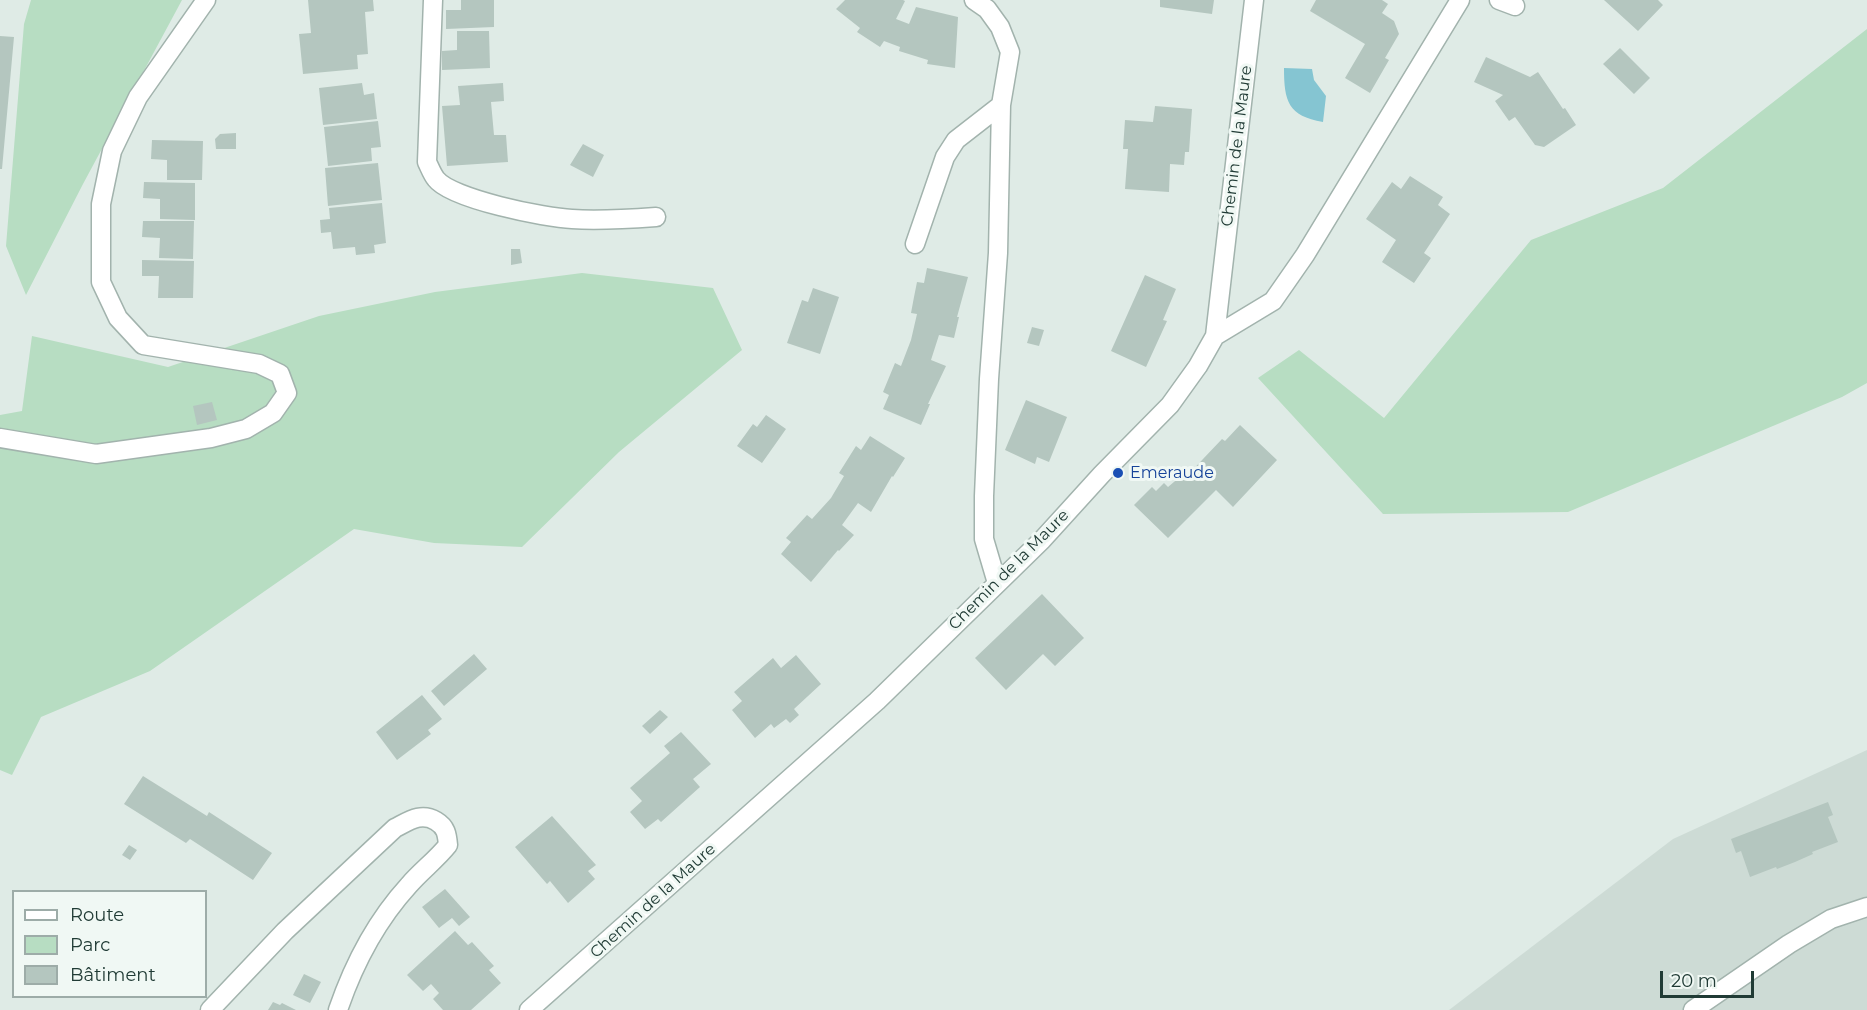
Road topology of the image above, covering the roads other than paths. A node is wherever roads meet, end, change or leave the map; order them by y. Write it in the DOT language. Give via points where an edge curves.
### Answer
graph roads {
  1 [pos="206,0"];
  2 [pos="434,0"];
  3 [pos="974,0"];
  4 [pos="1254,0"];
  5 [pos="1460,0"];
  6 [pos="1001,105"];
  7 [pos="656,217"];
  8 [pos="915,244"];
  9 [pos="1215,336"];
  10 [pos="0,438"];
  11 [pos="997,583"];
  12 [pos="1867,907"];
  13 [pos="210,1010"];
  14 [pos="338,1010"];
  15 [pos="529,1010"];
  16 [pos="1693,1010"];
  1 -- 10 [label="street" via="138,97 112,152 101,204 101,282 118,318 143,345 259,364 280,374 287,393 273,413 246,429 211,438 96,454"];
  2 -- 7 [label="street" via="427,162 436,180 451,191 500,207 569,219"];
  3 -- 6 [label="street" via="987,9 1000,27 1010,52"];
  4 -- 9 [label="street, Chemin de la Maure"];
  5 -- 9 [label="street" via="1273,301"];
  6 -- 8 [label="street" via="956,140 945,157"];
  6 -- 11 [label="street" via="998,253 984,496 984,540"];
  9 -- 11 [label="street, Chemin de la Maure" via="1170,405"];
  11 -- 15 [label="street, Chemin de la Maure" via="869,709"];
  12 -- 16 [label="street" via="1822,924"];
  13 -- 14 [label="street" via="285,931 395,828 428,816 447,832 448,845 409,884 382,919 348,981"];
}
